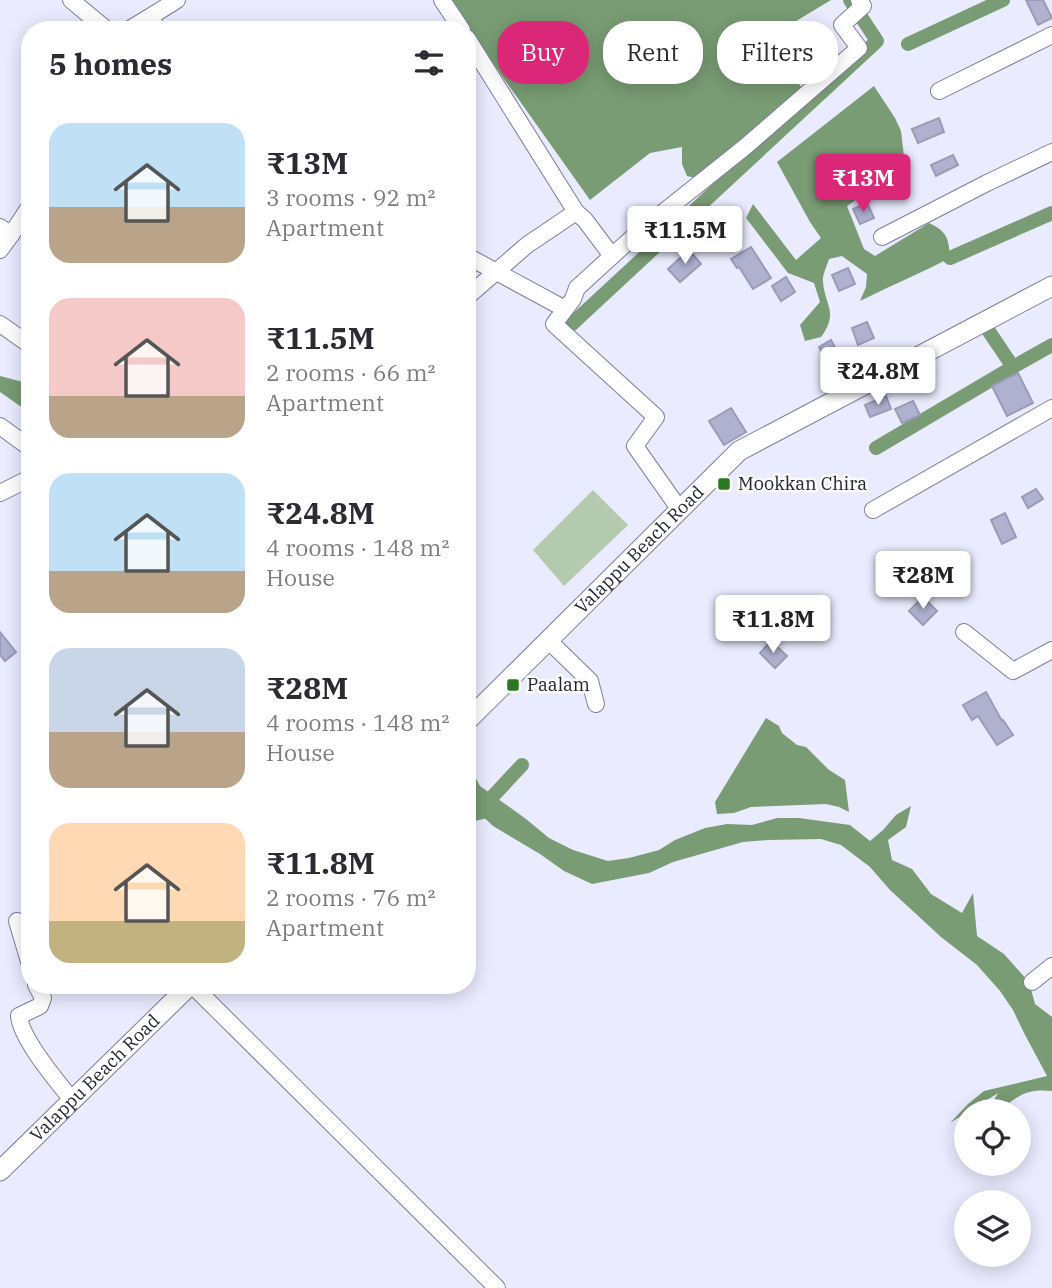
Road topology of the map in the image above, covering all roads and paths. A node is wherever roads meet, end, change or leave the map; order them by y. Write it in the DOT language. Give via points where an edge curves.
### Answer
graph roads {
  1 [pos="71,0"];
  2 [pos="177,0"];
  3 [pos="443,0"];
  4 [pos="862,6"];
  5 [pos="96,21"];
  6 [pos="157,21"];
  7 [pos="456,21"];
  8 [pos="1052,35"];
  9 [pos="476,52"];
  10 [pos="939,91"];
  11 [pos="1052,152"];
  12 [pos="576,212"];
  13 [pos="21,215"];
  14 [pos="6,231"];
  15 [pos="882,237"];
  16 [pos="0,250"];
  17 [pos="612,256"];
  18 [pos="476,261"];
  19 [pos="496,272"];
  20 [pos="1052,286"];
  21 [pos="476,289"];
  22 [pos="565,309"];
  23 [pos="0,324"];
  24 [pos="21,339"];
  25 [pos="1052,408"];
  26 [pos="0,426"];
  27 [pos="21,441"];
  28 [pos="21,482"];
  29 [pos="0,493"];
  30 [pos="680,510"];
  31 [pos="873,510"];
  32 [pos="964,632"];
  33 [pos="549,640"];
  34 [pos="1052,650"];
  35 [pos="596,704"];
  36 [pos="476,712"];
  37 [pos="17,921"];
  38 [pos="21,935"];
  39 [pos="1052,967"];
  40 [pos="1032,982"];
  41 [pos="41,994"];
  42 [pos="182,994"];
  43 [pos="200,994"];
  44 [pos="72,1100"];
  45 [pos="0,1171"];
  46 [pos="497,1288"];
  1 -- 5 [label="street"];
  2 -- 6 [label="street"];
  3 -- 7 [label="street"];
  4 -- 17 [label="street" via="842,25 859,48"];
  8 -- 10 [label="street"];
  9 -- 12 [label="street"];
  11 -- 15 [label="street"];
  12 -- 17 [label="street"];
  12 -- 19 [label="street"];
  13 -- 14 [label="street"];
  14 -- 16 [label="street"];
  17 -- 22 [label="street" via="577,288"];
  18 -- 19 [label="street"];
  19 -- 21 [label="street"];
  19 -- 22 [label="street"];
  20 -- 30 [label="main road, Valappu Beach Road" via="739,451"];
  22 -- 30 [label="street" via="554,324 656,416 635,446"];
  23 -- 24 [label="street"];
  25 -- 31 [label="street"];
  26 -- 27 [label="street"];
  28 -- 29 [label="street"];
  30 -- 33 [label="main road, Valappu Beach Road"];
  32 -- 34 [label="street" via="1013,671"];
  33 -- 35 [label="street" via="590,681"];
  33 -- 36 [label="main road, Valappu Beach Road"];
  37 -- 38 [label="street"];
  39 -- 40 [label="street"];
  41 -- 44 [label="street" via="40,1006 19,1016 19,1022"];
  42 -- 44 [label="main road, Valappu Beach Road"];
  43 -- 46 [label="street"];
  44 -- 45 [label="main road, Valappu Beach Road"];
}
